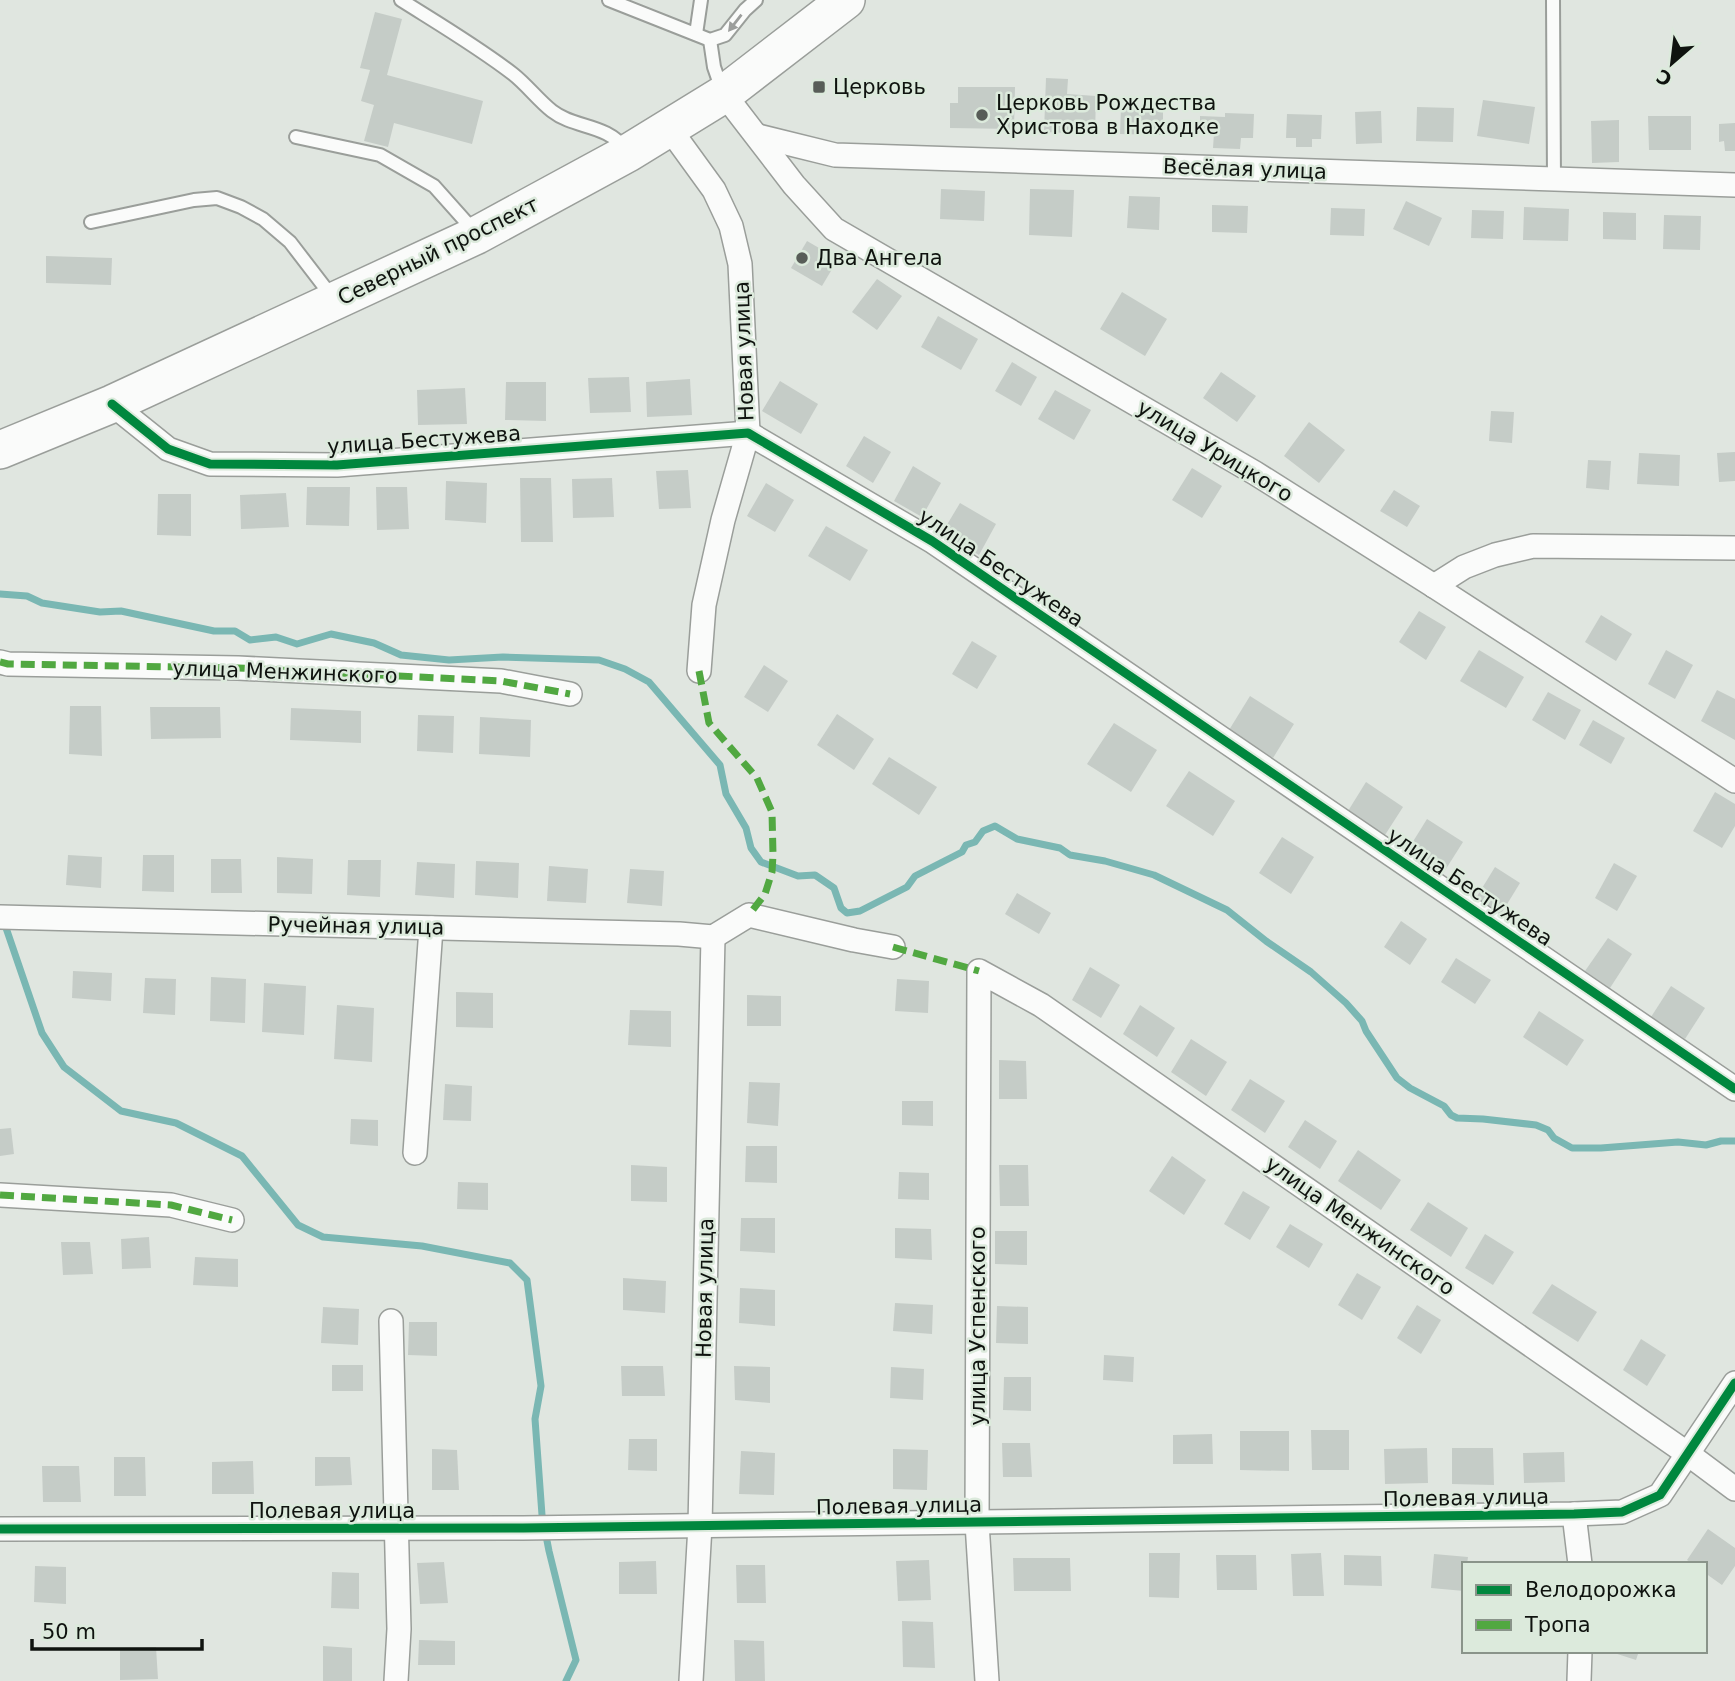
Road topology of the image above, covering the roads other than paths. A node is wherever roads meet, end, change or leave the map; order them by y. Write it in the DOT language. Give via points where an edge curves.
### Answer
graph roads {
  1 [pos="401,0"];
  2 [pos="609,0"];
  3 [pos="701,0"];
  4 [pos="756,0"];
  5 [pos="846,0"];
  6 [pos="1553,0"];
  7 [pos="696,34"];
  8 [pos="710,40"];
  9 [pos="724,94"];
  10 [pos="669,128"];
  11 [pos="758,136"];
  12 [pos="296,137"];
  13 [pos="628,153"];
  14 [pos="1554,180"];
  15 [pos="1735,185"];
  16 [pos="91,222"];
  17 [pos="477,235"];
  18 [pos="335,301"];
  19 [pos="112,404"];
  20 [pos="748,433"];
  21 [pos="0,450"];
  22 [pos="1735,548"];
  23 [pos="1434,586"];
  24 [pos="0,662"];
  25 [pos="699,671"];
  26 [pos="570,694"];
  27 [pos="1735,781"];
  28 [pos="9,918"];
  29 [pos="431,928"];
  30 [pos="713,937"];
  31 [pos="893,947"];
  32 [pos="979,971"];
  33 [pos="1735,1089"];
  34 [pos="415,1153"];
  35 [pos="0,1195"];
  36 [pos="233,1220"];
  37 [pos="391,1321"];
  38 [pos="1735,1383"];
  39 [pos="1688,1454"];
  40 [pos="1735,1489"];
  41 [pos="1574,1514"];
  42 [pos="977,1523"];
  43 [pos="700,1526"];
  44 [pos="396,1528"];
  45 [pos="0,1529"];
  46 [pos="1580,1562"];
  47 [pos="1580,1653"];
  48 [pos="396,1681"];
  49 [pos="691,1681"];
  50 [pos="987,1681"];
  51 [pos="1578,1681"];
  1 -- 13 [label="lane" via="515,76 553,113 618,139"];
  2 -- 7 [label="lane"];
  3 -- 7 [label="lane"];
  4 -- 8 [label="lane, one-way" via="725,35"];
  5 -- 9 [label="main road, Северный проспект"];
  6 -- 14 [label="lane"];
  7 -- 8 [label="lane"];
  8 -- 9 [label="lane"];
  9 -- 10 [label="main road, Северный проспект"];
  9 -- 11 [label="street, улица Урицкого"];
  10 -- 13 [label="main road, Северный проспект"];
  10 -- 20 [label="street, Новая улица" via="714,190 731,226 740,264"];
  11 -- 14 [label="street, Весёлая улица" via="835,155"];
  11 -- 23 [label="street, улица Урицкого" via="794,185 835,229 1255,473"];
  12 -- 17 [label="lane" via="380,155 434,186"];
  13 -- 17 [label="main road, Северный проспект"];
  14 -- 15 [label="street, Весёлая улица"];
  16 -- 18 [label="lane" via="217,198 263,219 290,242"];
  17 -- 18 [label="main road, Северный проспект"];
  18 -- 19 [label="main road, Северный проспект"];
  19 -- 20 [label="street, улица Бестужева" via="168,449 209,464 337,465"];
  19 -- 21 [label="main road, Северный проспект"];
  20 -- 25 [label="street, Новая улица" via="704,605"];
  20 -- 33 [label="street, улица Бестужева" via="932,541"];
  22 -- 23 [label="street" via="1533,546 1464,567"];
  23 -- 27 [label="street, улица Урицкого"];
  24 -- 26 [label="street, улица Менжинского" via="501,681"];
  28 -- 29 [label="street, Ручейная улица"];
  29 -- 30 [label="street, Ручейная улица"];
  29 -- 34 [label="street"];
  30 -- 31 [label="street" via="748,915"];
  30 -- 43 [label="street, Новая улица"];
  32 -- 39 [label="street, улица Менжинского" via="1041,1005"];
  32 -- 42 [label="street, улица Успенского"];
  35 -- 36 [label="street" via="171,1205"];
  37 -- 44 [label="street"];
  38 -- 39 [label="street, Полевая улица"];
  39 -- 40 [label="street, улица Менжинского"];
  39 -- 41 [label="street, Полевая улица" via="1660,1494 1622,1512"];
  41 -- 42 [label="street, Полевая улица"];
  41 -- 46 [label="street"];
  42 -- 43 [label="street, Полевая улица"];
  42 -- 50 [label="street, улица Успенского"];
  43 -- 44 [label="street, Полевая улица"];
  43 -- 49 [label="street, Новая улица"];
  44 -- 45 [label="street, Полевая улица"];
  44 -- 48 [label="street"];
  47 -- 51 [label="street"];
}
